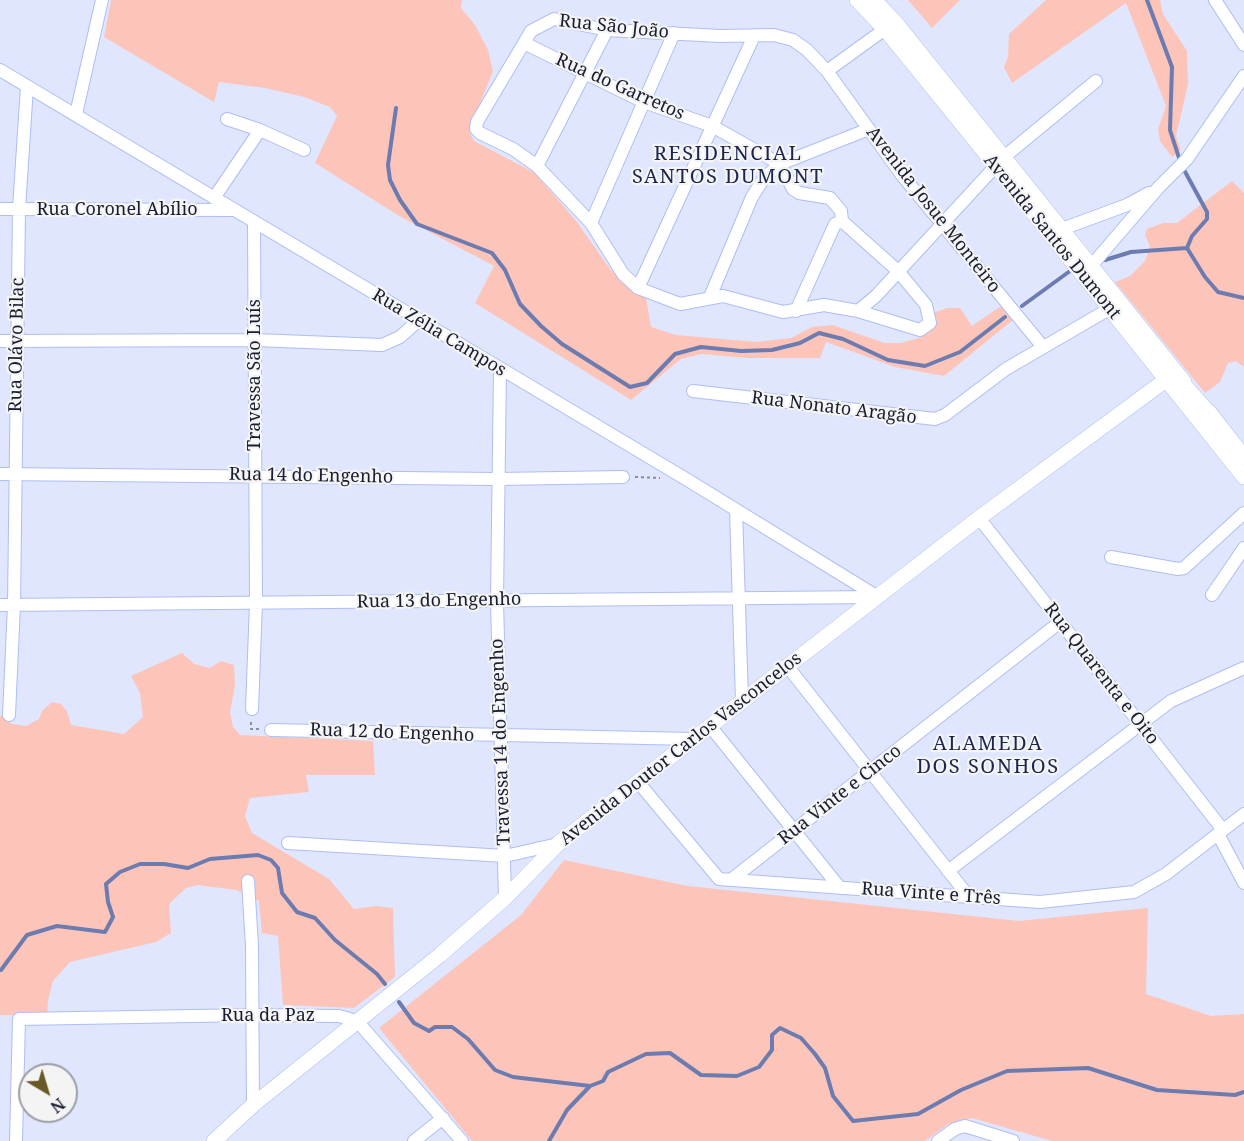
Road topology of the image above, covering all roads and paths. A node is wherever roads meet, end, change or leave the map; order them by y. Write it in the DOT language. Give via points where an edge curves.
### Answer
graph roads {
  1 [pos="102,0"];
  2 [pos="857,0"];
  3 [pos="874,0"];
  4 [pos="1215,0"];
  5 [pos="890,26"];
  6 [pos="607,30"];
  7 [pos="674,33"];
  8 [pos="754,36"];
  9 [pos="524,43"];
  10 [pos="1244,45"];
  11 [pos="0,70"];
  12 [pos="827,70"];
  13 [pos="585,73"];
  14 [pos="1244,76"];
  15 [pos="0,81"];
  16 [pos="1096,81"];
  17 [pos="23,83"];
  18 [pos="644,102"];
  19 [pos="76,114"];
  20 [pos="227,119"];
  21 [pos="712,126"];
  22 [pos="869,129"];
  23 [pos="260,130"];
  24 [pos="304,150"];
  25 [pos="1000,162"];
  26 [pos="780,164"];
  27 [pos="537,165"];
  28 [pos="1158,188"];
  29 [pos="214,198"];
  30 [pos="0,209"];
  31 [pos="19,209"];
  32 [pos="234,210"];
  33 [pos="842,221"];
  34 [pos="254,222"];
  35 [pos="591,223"];
  36 [pos="941,224"];
  37 [pos="1057,233"];
  38 [pos="898,271"];
  39 [pos="1088,271"];
  40 [pos="638,288"];
  41 [pos="710,297"];
  42 [pos="1115,305"];
  43 [pos="796,311"];
  44 [pos="858,311"];
  45 [pos="419,320"];
  46 [pos="255,340"];
  47 [pos="0,341"];
  48 [pos="17,341"];
  49 [pos="1043,347"];
  50 [pos="500,370"];
  51 [pos="1167,379"];
  52 [pos="693,391"];
  53 [pos="1214,418"];
  54 [pos="1244,457"];
  55 [pos="0,474"];
  56 [pos="15,474"];
  57 [pos="255,475"];
  58 [pos="623,477"];
  59 [pos="1244,477"];
  60 [pos="498,479"];
  61 [pos="686,480"];
  62 [pos="736,510"];
  63 [pos="1244,513"];
  64 [pos="978,518"];
  65 [pos="1244,548"];
  66 [pos="1111,557"];
  67 [pos="1212,595"];
  68 [pos="878,597"];
  69 [pos="738,598"];
  70 [pos="498,601"];
  71 [pos="256,603"];
  72 [pos="0,605"];
  73 [pos="14,605"];
  74 [pos="1060,622"];
  75 [pos="788,667"];
  76 [pos="1244,668"];
  77 [pos="742,701"];
  78 [pos="252,709"];
  79 [pos="9,715"];
  80 [pos="1140,723"];
  81 [pos="710,726"];
  82 [pos="271,730"];
  83 [pos="500,736"];
  84 [pos="693,739"];
  85 [pos="870,772"];
  86 [pos="638,782"];
  87 [pos="1244,814"];
  88 [pos="794,832"];
  89 [pos="1221,832"];
  90 [pos="288,843"];
  91 [pos="559,843"];
  92 [pos="505,856"];
  93 [pos="948,871"];
  94 [pos="732,879"];
  95 [pos="248,881"];
  96 [pos="1244,883"];
  97 [pos="840,888"];
  98 [pos="969,897"];
  99 [pos="505,898"];
  100 [pos="251,1015"];
  101 [pos="357,1021"];
  102 [pos="253,1105"];
  103 [pos="443,1118"];
  104 [pos="989,1137"];
  105 [pos="16,1141"];
  106 [pos="214,1141"];
  107 [pos="414,1141"];
  108 [pos="462,1141"];
  109 [pos="938,1141"];
  110 [pos="1013,1141"];
  1 -- 19 [label="street"];
  2 -- 5 [label="main road, Avenida Santos Dumont"];
  3 -- 5 [label="main road, Avenida Santos Dumont"];
  4 -- 10 [label="street"];
  5 -- 12 [label="street"];
  5 -- 25 [label="main road, Avenida Santos Dumont"];
  6 -- 7 [label="street, Rua São João"];
  6 -- 9 [label="street, Rua São João" via="554,20 531,31"];
  6 -- 13 [label="street"];
  7 -- 8 [label="street, Rua São João"];
  7 -- 18 [label="street"];
  8 -- 12 [label="street, Rua São João" via="774,35 793,40"];
  8 -- 21 [label="street"];
  9 -- 13 [label="street, Rua do Garretos"];
  9 -- 27 [label="street, Rua São João" via="477,122 477,129"];
  11 -- 17 [label="street, Rua Zélia Campos"];
  12 -- 22 [label="street, Avenida Josue Monteiro"];
  13 -- 18 [label="street, Rua do Garretos"];
  13 -- 27 [label="street"];
  14 -- 28 [label="street" via="1187,159"];
  15 -- 17 [label="street"];
  16 -- 25 [label="street"];
  17 -- 19 [label="street, Rua Zélia Campos"];
  17 -- 31 [label="street, Rua Olávo Bilac"];
  18 -- 21 [label="street, Rua do Garretos"];
  18 -- 35 [label="street"];
  19 -- 29 [label="street, Rua Zélia Campos"];
  20 -- 23 [label="street"];
  21 -- 26 [label="street, Rua do Garretos"];
  21 -- 40 [label="street"];
  22 -- 26 [label="street"];
  22 -- 36 [label="street, Avenida Josue Monteiro"];
  23 -- 24 [label="street"];
  23 -- 29 [label="street"];
  25 -- 36 [label="street"];
  25 -- 37 [label="main road, Avenida Santos Dumont"];
  26 -- 33 [label="street" via="793,189 830,198 841,211"];
  26 -- 41 [label="street" via="764,178 752,197"];
  27 -- 35 [label="street, Rua São João"];
  28 -- 37 [label="street" via="1108,214"];
  28 -- 39 [label="street"];
  29 -- 32 [label="street, Rua Zélia Campos"];
  30 -- 31 [label="street, Rua Coronel Abílio"];
  31 -- 32 [label="street, Rua Coronel Abílio"];
  31 -- 48 [label="street, Rua Olávo Bilac"];
  32 -- 34 [label="street, Rua Zélia Campos"];
  33 -- 38 [label="street"];
  33 -- 43 [label="street" via="836,224"];
  34 -- 45 [label="street, Rua Zélia Campos"];
  34 -- 46 [label="street, Travessa São Luís"];
  35 -- 40 [label="street, Rua São João" via="623,274"];
  36 -- 38 [label="street"];
  36 -- 49 [label="street, Avenida Josue Monteiro"];
  37 -- 39 [label="main road, Avenida Santos Dumont"];
  38 -- 44 [label="street"];
  38 -- 44 [label="street, Rua São João" via="926,305 928,325 920,330"];
  39 -- 42 [label="main road, Avenida Santos Dumont"];
  40 -- 41 [label="street, Rua São João" via="680,304"];
  41 -- 43 [label="street, Rua São João" via="723,296 783,312"];
  42 -- 49 [label="street, Rua Nonato Aragão"];
  42 -- 51 [label="main road, Avenida Santos Dumont"];
  42 -- 53 [label="main road, Avenida Santos Dumont"];
  43 -- 44 [label="street, Rua São João" via="824,305"];
  45 -- 46 [label="street" via="400,337 382,345"];
  45 -- 50 [label="street, Rua Zélia Campos"];
  46 -- 48 [label="street"];
  46 -- 57 [label="street, Travessa São Luís"];
  47 -- 48 [label="street"];
  48 -- 56 [label="street, Rua Olávo Bilac"];
  49 -- 52 [label="street, Rua Nonato Aragão" via="935,419"];
  50 -- 60 [label="street, Travessa 14 do Engenho"];
  50 -- 61 [label="street, Rua Zélia Campos"];
  51 -- 53 [label="main road" via="1178,378"];
  51 -- 59 [label="main road, Avenida Santos Dumont"];
  51 -- 64 [label="main road, Avenida Doutor Carlos Vasconcelos"];
  53 -- 54 [label="main road, Avenida Santos Dumont"];
  55 -- 56 [label="street, Rua 14 do Engenho"];
  56 -- 57 [label="street, Rua 14 do Engenho"];
  56 -- 73 [label="street, Rua Olávo Bilac"];
  57 -- 60 [label="street, Rua 14 do Engenho"];
  57 -- 71 [label="street, Travessa São Luís"];
  58 -- 60 [label="street, Rua 14 do Engenho"];
  58 -- 61 [label="path"];
  60 -- 70 [label="street, Travessa 14 do Engenho"];
  61 -- 62 [label="street, Rua Zélia Campos"];
  62 -- 68 [label="street, Rua Zélia Campos"];
  62 -- 69 [label="street"];
  63 -- 66 [label="street" via="1184,568"];
  64 -- 68 [label="main road, Avenida Doutor Carlos Vasconcelos"];
  64 -- 74 [label="street, Rua Quarenta e Oito"];
  65 -- 67 [label="street"];
  68 -- 69 [label="street, Rua 13 do Engenho"];
  68 -- 75 [label="main road, Avenida Doutor Carlos Vasconcelos"];
  69 -- 70 [label="street, Rua 13 do Engenho"];
  69 -- 77 [label="street"];
  70 -- 71 [label="street, Rua 13 do Engenho"];
  70 -- 83 [label="street, Travessa 14 do Engenho"];
  71 -- 73 [label="street, Rua 13 do Engenho"];
  71 -- 78 [label="street, Travessa São Luís"];
  72 -- 73 [label="street, Rua 13 do Engenho"];
  73 -- 79 [label="street, Rua Olávo Bilac"];
  74 -- 80 [label="street, Rua Quarenta e Oito"];
  74 -- 85 [label="street, Rua Vinte e Cinco"];
  75 -- 77 [label="main road, Avenida Doutor Carlos Vasconcelos"];
  75 -- 85 [label="street"];
  76 -- 80 [label="street" via="1192,690"];
  77 -- 81 [label="main road, Avenida Doutor Carlos Vasconcelos"];
  78 -- 82 [label="path" via="251,729"];
  80 -- 89 [label="street, Rua Quarenta e Oito"];
  80 -- 93 [label="street"];
  81 -- 84 [label="main road, Avenida Doutor Carlos Vasconcelos"];
  81 -- 88 [label="street"];
  82 -- 83 [label="street, Rua 12 do Engenho"];
  83 -- 84 [label="street, Rua 12 do Engenho"];
  83 -- 92 [label="street, Travessa 14 do Engenho"];
  84 -- 86 [label="main road, Avenida Doutor Carlos Vasconcelos"];
  85 -- 88 [label="street, Rua Vinte e Cinco"];
  85 -- 93 [label="street"];
  86 -- 91 [label="main road, Avenida Doutor Carlos Vasconcelos"];
  86 -- 94 [label="street, Rua Vinte e Três" via="719,879"];
  87 -- 89 [label="street, Rua Vinte e Três"];
  88 -- 94 [label="street, Rua Vinte e Cinco"];
  88 -- 97 [label="street"];
  89 -- 96 [label="street, Rua Quarenta e Oito"];
  89 -- 98 [label="street, Rua Vinte e Três" via="1166,874 1134,892 1040,902"];
  90 -- 92 [label="street"];
  91 -- 92 [label="street"];
  91 -- 99 [label="main road, Avenida Doutor Carlos Vasconcelos"];
  92 -- 99 [label="street, Travessa 14 do Engenho"];
  93 -- 98 [label="street"];
  94 -- 97 [label="street, Rua Vinte e Três"];
  95 -- 100 [label="street"];
  97 -- 98 [label="street, Rua Vinte e Três"];
  99 -- 101 [label="main road, Avenida Doutor Carlos Vasconcelos"];
  100 -- 101 [label="street, Rua da Paz" via="339,1016"];
  100 -- 102 [label="street"];
  100 -- 105 [label="street, Rua da Paz" via="18,1019"];
  101 -- 102 [label="main road, Avenida Doutor Carlos Vasconcelos"];
  101 -- 103 [label="street"];
  102 -- 106 [label="main road, Avenida Doutor Carlos Vasconcelos"];
  103 -- 107 [label="street"];
  103 -- 108 [label="street"];
  104 -- 109 [label="street" via="964,1126"];
  104 -- 110 [label="street"];
}
